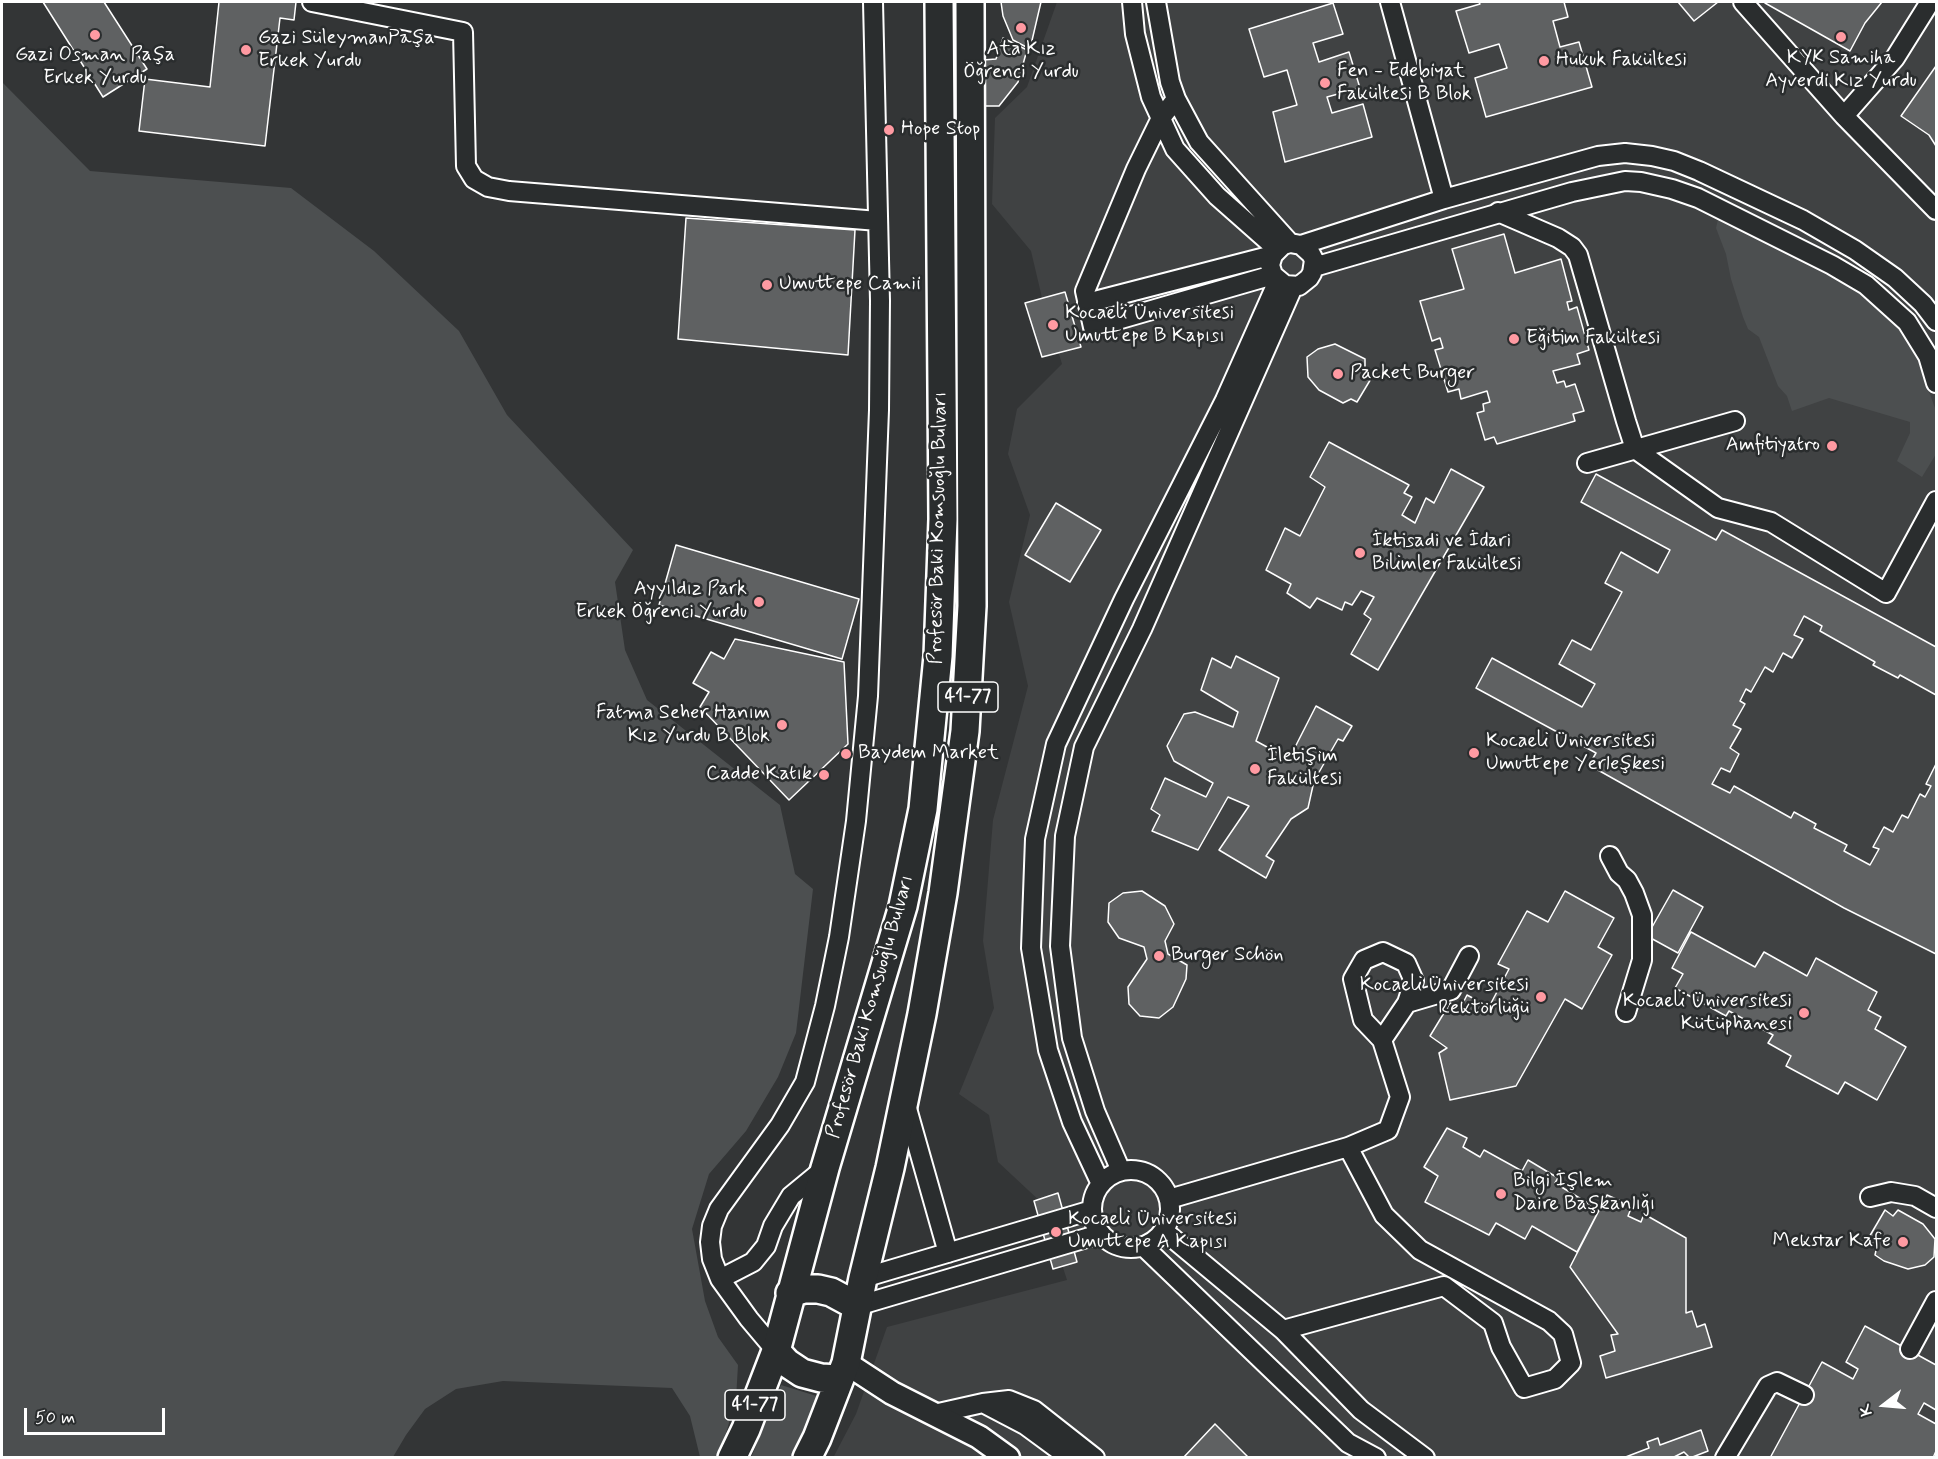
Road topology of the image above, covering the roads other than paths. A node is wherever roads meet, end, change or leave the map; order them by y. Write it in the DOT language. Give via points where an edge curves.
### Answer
graph roads {
  1 [pos="312,2"];
  2 [pos="873,2"];
  3 [pos="939,2"];
  4 [pos="970,2"];
  5 [pos="1132,2"];
  6 [pos="1156,2"];
  7 [pos="1390,2"];
  8 [pos="1743,2"];
  9 [pos="1930,2"];
  10 [pos="333,4"];
  11 [pos="1176,99"];
  12 [pos="1844,116"];
  13 [pos="1161,118"];
  14 [pos="1444,199"];
  15 [pos="1936,210"];
  16 [pos="1498,212"];
  17 [pos="878,221"];
  18 [pos="1285,248"];
  19 [pos="1314,267"];
  20 [pos="1281,281"];
  21 [pos="1087,303"];
  22 [pos="1936,321"];
  23 [pos="1936,383"];
  24 [pos="1735,421"];
  25 [pos="1635,449"];
  26 [pos="1587,463"];
  27 [pos="1936,501"];
  28 [pos="1610,856"];
  29 [pos="1469,956"];
  30 [pos="1407,1002"];
  31 [pos="1626,1012"];
  32 [pos="1382,1040"];
  33 [pos="905,1101"];
  34 [pos="1348,1147"];
  35 [pos="825,1168"];
  36 [pos="1121,1171"];
  37 [pos="1101,1184"];
  38 [pos="1870,1197"];
  39 [pos="1169,1198"];
  40 [pos="1936,1208"];
  41 [pos="1092,1210"];
  42 [pos="1164,1231"];
  43 [pos="1100,1234"];
  44 [pos="1143,1246"];
  45 [pos="948,1253"];
  46 [pos="863,1278"];
  47 [pos="720,1279"];
  48 [pos="790,1293"];
  49 [pos="1936,1301"];
  50 [pos="857,1306"];
  51 [pos="1283,1330"];
  52 [pos="1910,1349"];
  53 [pos="776,1351"];
  54 [pos="843,1371"];
  55 [pos="1804,1395"];
  56 [pos="983,1403"];
  57 [pos="934,1414"];
  58 [pos="732,1458"];
  59 [pos="807,1458"];
  60 [pos="1008,1458"];
  61 [pos="1070,1458"];
  62 [pos="1095,1458"];
  63 [pos="1376,1458"];
  64 [pos="1425,1458"];
  65 [pos="1725,1458"];
  1 -- 10 [label="lane"];
  2 -- 17 [label="lane"];
  3 -- 35 [label="highway, Profesör Baki Komsuoğlu Bulvarı / 41-77" via="943,519 938,656 928,766 903,906"];
  4 -- 33 [label="highway, Profesör Baki Komsuoğlu Bulvarı / 41-77" via="971,660 943,893"];
  5 -- 13 [label="lane" via="1135,34 1151,97"];
  6 -- 11 [label="lane"];
  7 -- 14 [label="lane"];
  8 -- 12 [label="lane"];
  9 -- 12 [label="lane" via="1895,58"];
  10 -- 17 [label="lane" via="463,32 466,166 474,179 488,187"];
  11 -- 13 [label="lane"];
  11 -- 18 [label="lane" via="1199,142"];
  12 -- 15 [label="lane"];
  13 -- 18 [label="lane" via="1175,149 1217,196"];
  13 -- 21 [label="lane" via="1085,291"];
  14 -- 18 [label="lane"];
  14 -- 22 [label="lane" via="1601,155 1625,153 1674,161 1803,220 1874,262 1908,289"];
  16 -- 19 [label="lane"];
  16 -- 23 [label="lane" via="1625,181 1698,198 1866,285 1907,322 1928,356"];
  16 -- 25 [label="lane" via="1558,238 1578,255"];
  17 -- 47 [label="lane" via="879,410 868,696 856,821 839,937 805,1082 780,1125 719,1209 712,1226 712,1259"];
  18 -- 19 [label="lane" via="1311,254"];
  18 -- 20 [label="lane" via="1270,265"];
  18 -- 21 [label="lane"];
  19 -- 20 [label="lane" via="1305,283"];
  20 -- 21 [label="lane" via="1093,327"];
  20 -- 36 [label="lane" via="1142,629 1084,747 1065,836 1060,946 1072,1038 1095,1111"];
  20 -- 37 [label="lane" via="1056,744 1035,839 1031,948 1048,1050 1072,1122"];
  24 -- 25 [label="lane"];
  25 -- 26 [label="lane"];
  25 -- 27 [label="lane" via="1718,508 1771,522 1886,593"];
  28 -- 31 [label="lane" via="1627,880 1642,915 1642,960"];
  29 -- 30 [label="lane" via="1451,990"];
  30 -- 32 [label="lane"];
  30 -- 32 [label="lane" via="1414,981 1406,963 1383,951 1364,960 1353,979 1363,1020"];
  32 -- 34 [label="lane" via="1400,1097 1388,1130"];
  33 -- 45 [label="lane"];
  33 -- 46 [label="highway, Profesör Baki Komsuoğlu Bulvarı / 41-77"];
  34 -- 39 [label="lane"];
  34 -- 51 [label="lane" via="1384,1215 1419,1250 1549,1321 1563,1335 1571,1363 1555,1379 1524,1388 1501,1347 1493,1323 1444,1286"];
  35 -- 47 [label="lane" via="791,1196 753,1262"];
  35 -- 48 [label="highway, Profesör Baki Komsuoğlu Bulvarı / 41-77"];
  36 -- 37 [label="lane"];
  36 -- 39 [label="lane" via="1148,1173 1159,1181"];
  37 -- 41 [label="lane"];
  38 -- 40 [label="lane" via="1892,1192 1915,1196"];
  39 -- 42 [label="lane"];
  41 -- 43 [label="lane"];
  41 -- 45 [label="lane"];
  42 -- 44 [label="lane"];
  42 -- 51 [label="lane"];
  43 -- 44 [label="lane" via="1118,1246"];
  43 -- 50 [label="lane"];
  44 -- 63 [label="lane" via="1348,1443"];
  45 -- 46 [label="lane"];
  46 -- 50 [label="highway, Profesör Baki Komsuoğlu Bulvarı / 41-77"];
  47 -- 53 [label="lane"];
  48 -- 50 [label="highway" via="818,1289"];
  48 -- 53 [label="highway, Profesör Baki Komsuoğlu Bulvarı / 41-77"];
  49 -- 52 [label="lane"];
  50 -- 54 [label="highway, Profesör Baki Komsuoğlu Bulvarı / 41-77"];
  51 -- 64 [label="lane" via="1360,1410"];
  53 -- 54 [label="highway" via="787,1363 821,1378"];
  53 -- 58 [label="highway, Profesör Baki Komsuoğlu Bulvarı / 41-77"];
  54 -- 57 [label="main road"];
  54 -- 59 [label="highway, Profesör Baki Komsuoğlu Bulvarı / 41-77"];
  55 -- 65 [label="lane" via="1777,1382 1768,1386"];
  56 -- 57 [label="lane"];
  56 -- 61 [label="lane" via="1025,1425"];
  56 -- 62 [label="lane" via="1009,1400 1034,1410"];
  57 -- 60 [label="main road" via="979,1437"];
}
